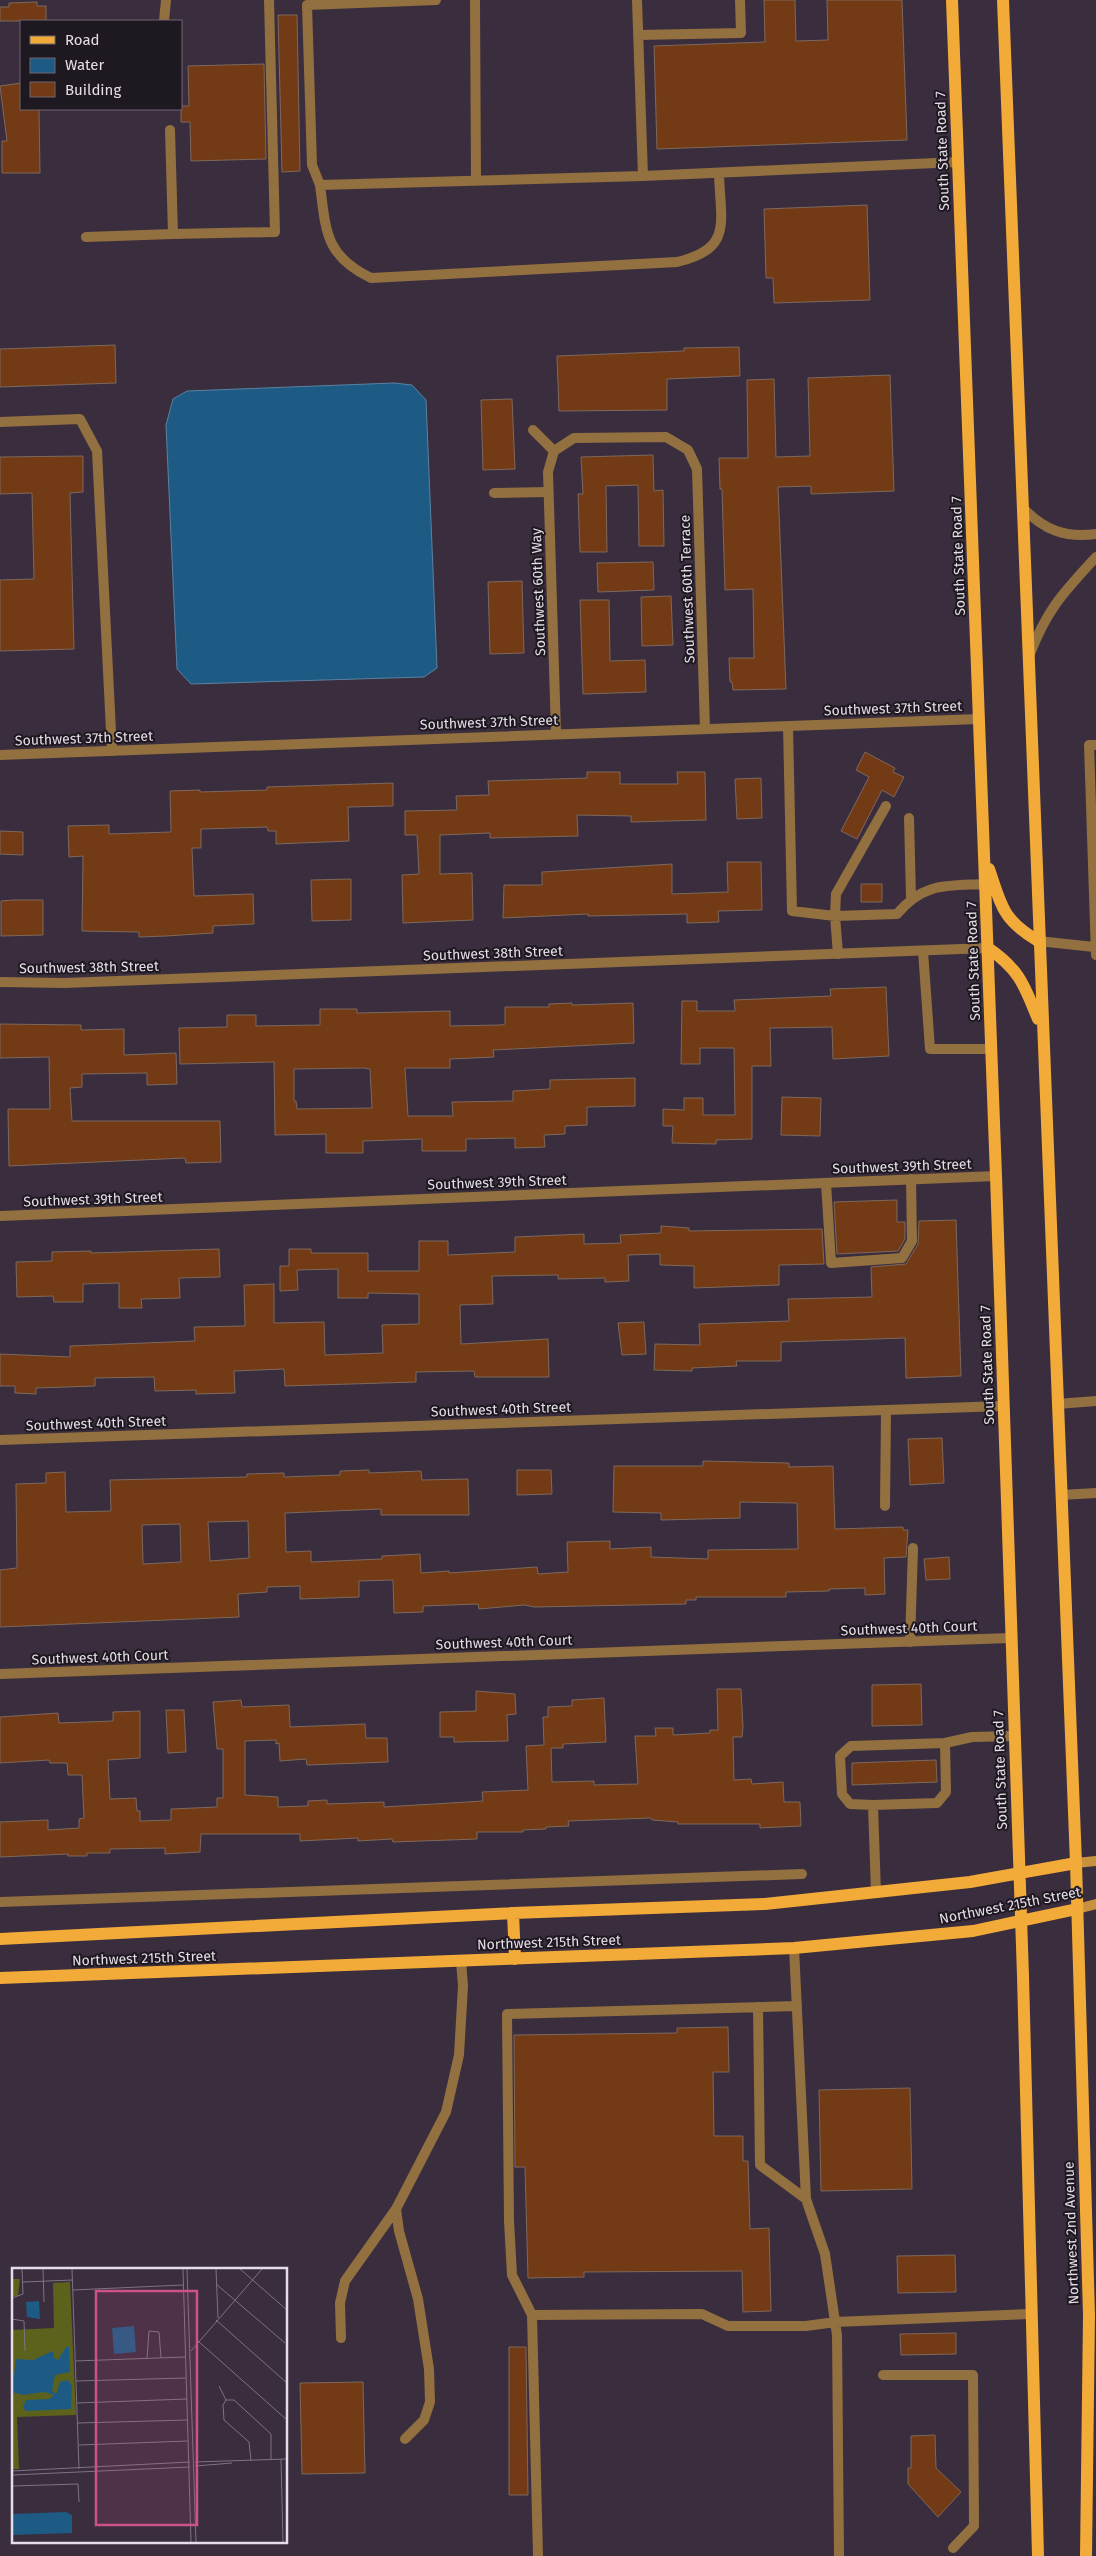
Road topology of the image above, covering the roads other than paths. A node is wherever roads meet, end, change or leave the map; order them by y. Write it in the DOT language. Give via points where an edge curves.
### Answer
graph roads {
  1 [pos="166,0"];
  2 [pos="436,0"];
  3 [pos="475,0"];
  4 [pos="637,0"];
  5 [pos="740,0"];
  6 [pos="952,0"];
  7 [pos="1002,0"];
  8 [pos="270,4"];
  9 [pos="166,18"];
  10 [pos="638,35"];
  11 [pos="170,130"];
  12 [pos="958,162"];
  13 [pos="719,173"];
  14 [pos="643,176"];
  15 [pos="476,181"];
  16 [pos="320,185"];
  17 [pos="173,234"];
  18 [pos="86,237"];
  19 [pos="0,422"];
  20 [pos="533,430"];
  21 [pos="554,451"];
  22 [pos="548,492"];
  23 [pos="494,493"];
  24 [pos="1022,508"];
  25 [pos="1096,534"];
  26 [pos="1096,557"];
  27 [pos="1028,658"];
  28 [pos="978,719"];
  29 [pos="788,726"];
  30 [pos="705,729"];
  31 [pos="556,733"];
  32 [pos="1096,745"];
  33 [pos="112,751"];
  34 [pos="0,755"];
  35 [pos="886,806"];
  36 [pos="909,818"];
  37 [pos="985,858"];
  38 [pos="986,884"];
  39 [pos="911,897"];
  40 [pos="836,916"];
  41 [pos="1038,941"];
  42 [pos="988,948"];
  43 [pos="923,951"];
  44 [pos="1095,951"];
  45 [pos="838,954"];
  46 [pos="0,982"];
  47 [pos="1042,1028"];
  48 [pos="992,1049"];
  49 [pos="996,1176"];
  50 [pos="911,1179"];
  51 [pos="826,1183"];
  52 [pos="0,1216"];
  53 [pos="1096,1401"];
  54 [pos="1057,1404"];
  55 [pos="1003,1406"];
  56 [pos="886,1410"];
  57 [pos="0,1440"];
  58 [pos="1096,1494"];
  59 [pos="1061,1495"];
  60 [pos="884,1506"];
  61 [pos="913,1548"];
  62 [pos="1010,1638"];
  63 [pos="910,1642"];
  64 [pos="0,1674"];
  65 [pos="1014,1736"];
  66 [pos="944,1743"];
  67 [pos="873,1805"];
  68 [pos="1096,1861"];
  69 [pos="1076,1863"];
  70 [pos="802,1874"];
  71 [pos="1019,1874"];
  72 [pos="876,1893"];
  73 [pos="0,1902"];
  74 [pos="1096,1904"];
  75 [pos="1077,1909"];
  76 [pos="513,1913"];
  77 [pos="1020,1921"];
  78 [pos="0,1939"];
  79 [pos="794,1948"];
  80 [pos="515,1959"];
  81 [pos="461,1961"];
  82 [pos="0,1978"];
  83 [pos="797,2006"];
  84 [pos="758,2007"];
  85 [pos="806,2199"];
  86 [pos="396,2209"];
  87 [pos="1031,2314"];
  88 [pos="532,2315"];
  89 [pos="835,2322"];
  90 [pos="341,2338"];
  91 [pos="1092,2367"];
  92 [pos="883,2375"];
  93 [pos="405,2439"];
  94 [pos="953,2548"];
  95 [pos="538,2556"];
  96 [pos="839,2556"];
  97 [pos="1038,2556"];
  98 [pos="1086,2556"];
  1 -- 9 [label="street"];
  2 -- 16 [label="street" via="307,5 312,165"];
  3 -- 15 [label="street"];
  4 -- 10 [label="street"];
  5 -- 10 [label="street" via="741,33"];
  6 -- 12 [label="main road, South State Road 7"];
  7 -- 24 [label="main road"];
  8 -- 17 [label="street" via="275,232"];
  10 -- 14 [label="street"];
  11 -- 17 [label="street"];
  12 -- 13 [label="street"];
  12 -- 28 [label="main road, South State Road 7"];
  13 -- 14 [label="street"];
  13 -- 16 [label="street" via="720,230 710,250 695,258 677,262 371,278 352,269 334,248"];
  14 -- 15 [label="street"];
  15 -- 16 [label="street"];
  17 -- 18 [label="street"];
  19 -- 33 [label="street" via="80,419 97,451"];
  20 -- 21 [label="street"];
  21 -- 22 [label="street, Southwest 60th Way" via="548,472"];
  21 -- 30 [label="street, Southwest 60th Terrace" via="574,438 666,437 688,450 696,469"];
  22 -- 23 [label="street"];
  22 -- 31 [label="street, Southwest 60th Way"];
  24 -- 25 [label="street" via="1055,533"];
  24 -- 27 [label="main road"];
  26 -- 27 [label="street" via="1057,599 1040,627"];
  27 -- 41 [label="main road"];
  28 -- 29 [label="street, Southwest 37th Street"];
  28 -- 37 [label="main road, South State Road 7"];
  29 -- 30 [label="street, Southwest 37th Street"];
  29 -- 40 [label="street" via="792,911"];
  30 -- 31 [label="street, Southwest 37th Street"];
  31 -- 33 [label="street, Southwest 37th Street"];
  32 -- 44 [label="street" via="1088,745"];
  33 -- 34 [label="street, Southwest 37th Street"];
  35 -- 40 [label="street" via="836,894"];
  36 -- 39 [label="street"];
  37 -- 38 [label="main road, South State Road 7"];
  37 -- 41 [label="main road" via="1004,913 1021,931"];
  38 -- 39 [label="street" via="940,886"];
  38 -- 42 [label="main road, South State Road 7"];
  39 -- 40 [label="street" via="897,914"];
  40 -- 45 [label="street"];
  41 -- 44 [label="street"];
  41 -- 47 [label="main road"];
  42 -- 43 [label="street, Southwest 38th Street"];
  42 -- 47 [label="main road" via="1021,977"];
  42 -- 48 [label="main road, South State Road 7"];
  43 -- 45 [label="street, Southwest 38th Street"];
  43 -- 48 [label="street" via="930,1049"];
  45 -- 46 [label="street, Southwest 38th Street" via="64,983"];
  47 -- 54 [label="main road"];
  48 -- 49 [label="main road, South State Road 7"];
  49 -- 50 [label="street, Southwest 39th Street"];
  49 -- 55 [label="main road, South State Road 7"];
  50 -- 51 [label="street, Southwest 39th Street"];
  50 -- 51 [label="street" via="912,1241 902,1258 858,1262 831,1263"];
  51 -- 52 [label="street, Southwest 39th Street"];
  53 -- 54 [label="street"];
  54 -- 59 [label="main road"];
  55 -- 56 [label="street, Southwest 40th Street"];
  55 -- 62 [label="main road, South State Road 7"];
  56 -- 57 [label="street, Southwest 40th Street"];
  56 -- 60 [label="street"];
  58 -- 59 [label="street"];
  59 -- 69 [label="main road"];
  61 -- 63 [label="street"];
  62 -- 63 [label="street, Southwest 40th Court"];
  62 -- 65 [label="main road, South State Road 7"];
  63 -- 64 [label="street, Southwest 40th Court"];
  65 -- 66 [label="street" via="972,1737"];
  65 -- 71 [label="main road, South State Road 7"];
  66 -- 67 [label="street" via="946,1792 937,1803"];
  66 -- 67 [label="street" via="851,1746 840,1756 842,1794 850,1804"];
  67 -- 72 [label="street"];
  68 -- 69 [label="street, Northwest 215th Street"];
  69 -- 71 [label="main road, Northwest 215th Street"];
  69 -- 75 [label="main road"];
  70 -- 73 [label="street"];
  71 -- 72 [label="main road, Northwest 215th Street"];
  71 -- 77 [label="main road, South State Road 7"];
  72 -- 76 [label="main road, Northwest 215th Street" via="765,1904"];
  74 -- 75 [label="street, Northwest 215th Street"];
  75 -- 77 [label="main road, Northwest 215th Street"];
  75 -- 91 [label="main road, Northwest 2nd Avenue"];
  76 -- 78 [label="main road, Northwest 215th Street"];
  76 -- 80 [label="main road"];
  77 -- 79 [label="main road, Northwest 215th Street" via="972,1931"];
  77 -- 87 [label="main road"];
  79 -- 80 [label="main road, Northwest 215th Street"];
  79 -- 83 [label="street"];
  80 -- 81 [label="main road, Northwest 215th Street"];
  81 -- 82 [label="main road, Northwest 215th Street"];
  81 -- 86 [label="street" via="460,2055 446,2112"];
  83 -- 84 [label="street"];
  83 -- 85 [label="street"];
  84 -- 85 [label="street" via="760,2165"];
  84 -- 88 [label="street" via="507,2014 512,2275"];
  85 -- 89 [label="street" via="826,2254"];
  86 -- 90 [label="street" via="345,2281 340,2303"];
  86 -- 93 [label="street" via="418,2299 429,2369 430,2402 424,2420"];
  87 -- 89 [label="street"];
  87 -- 97 [label="main road"];
  88 -- 89 [label="street" via="702,2314 728,2326 806,2326"];
  88 -- 95 [label="street"];
  89 -- 96 [label="street"];
  91 -- 98 [label="main road, Northwest 2nd Avenue"];
  92 -- 94 [label="street" via="973,2375 974,2526"];
}
